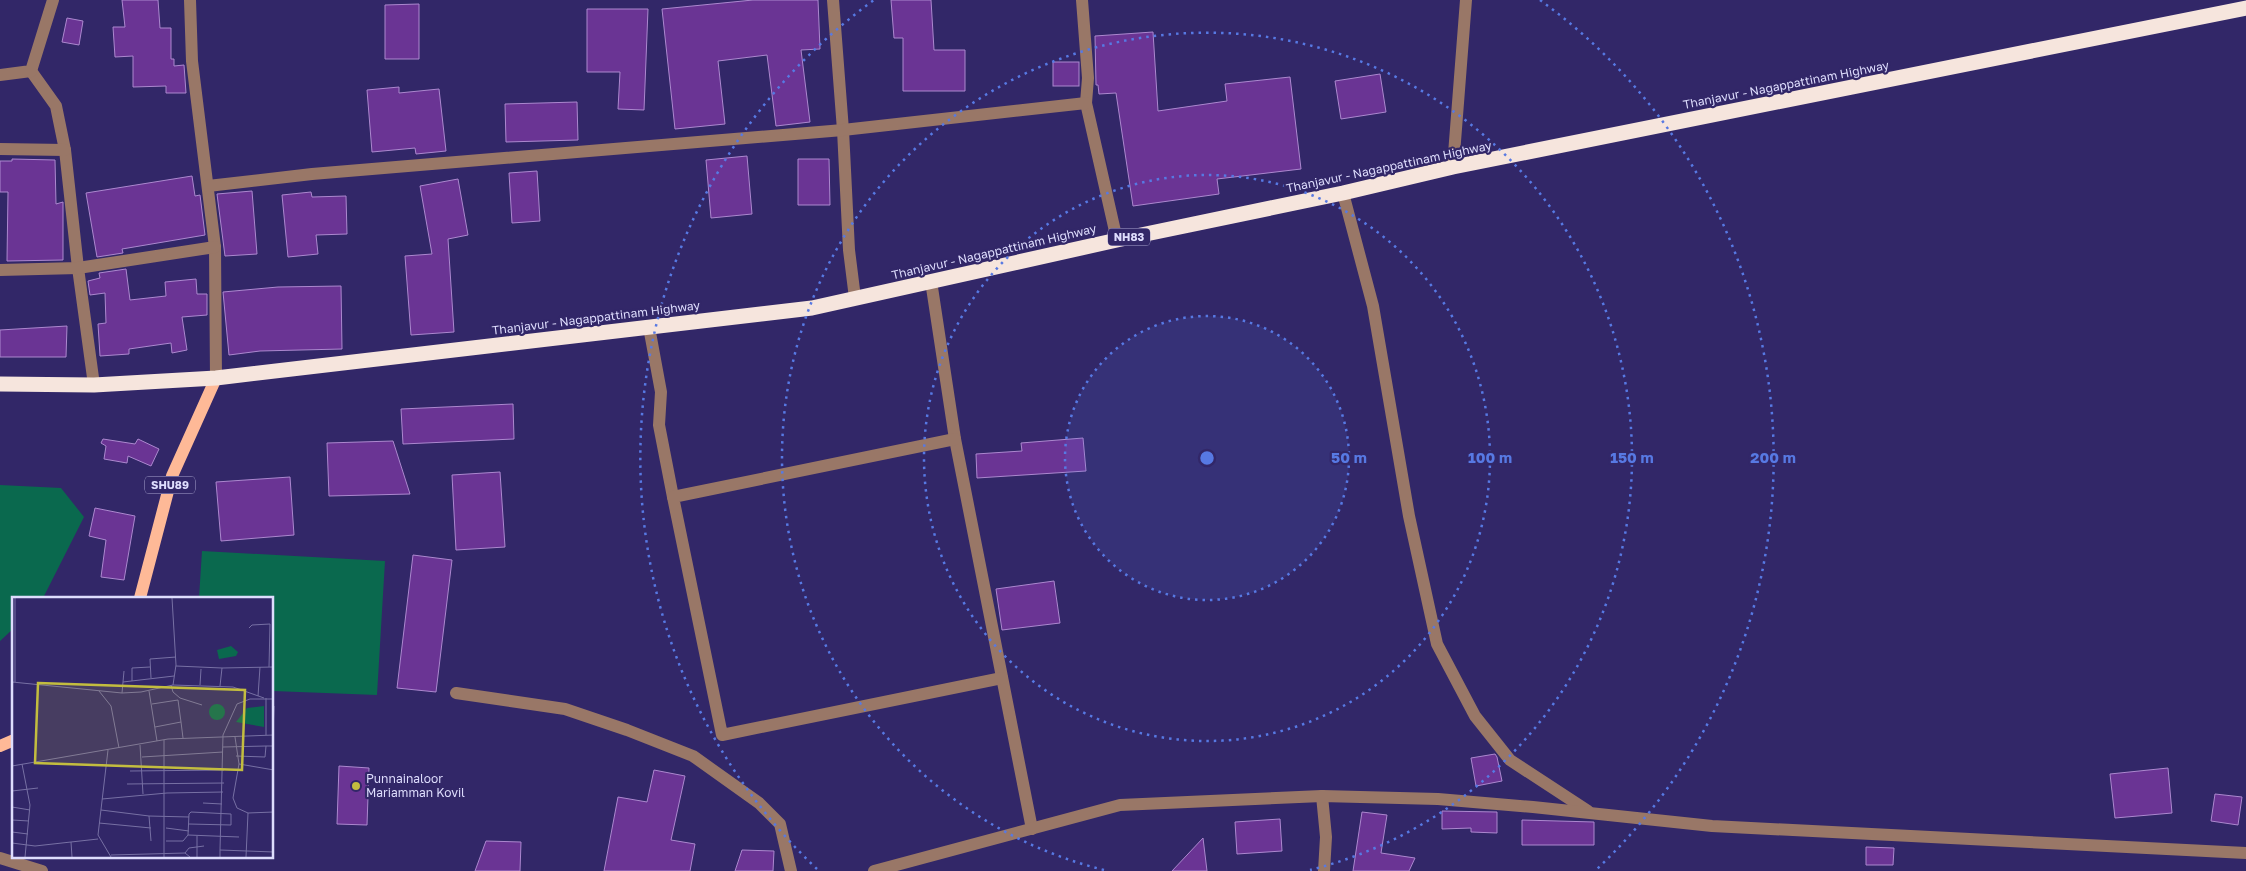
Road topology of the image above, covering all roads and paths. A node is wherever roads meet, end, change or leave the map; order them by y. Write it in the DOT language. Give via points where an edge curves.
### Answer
graph roads {
  1 [pos="53,0"];
  2 [pos="190,0"];
  3 [pos="833,0"];
  4 [pos="1082,0"];
  5 [pos="1466,0"];
  6 [pos="2246,8"];
  7 [pos="32,71"];
  8 [pos="0,75"];
  9 [pos="1086,103"];
  10 [pos="844,130"];
  11 [pos="0,149"];
  12 [pos="65,150"];
  13 [pos="1453,167"];
  14 [pos="208,186"];
  15 [pos="1343,193"];
  16 [pos="1117,240"];
  17 [pos="215,247"];
  18 [pos="78,268"];
  19 [pos="0,270"];
  20 [pos="931,281"];
  21 [pos="855,298"];
  22 [pos="649,327"];
  23 [pos="216,378"];
  24 [pos="0,384"];
  25 [pos="94,385"];
  26 [pos="955,439"];
  27 [pos="673,497"];
  28 [pos="140,597"];
  29 [pos="1002,678"];
  30 [pos="456,693"];
  31 [pos="12,741"];
  32 [pos="0,746"];
  33 [pos="1322,796"];
  34 [pos="1592,813"];
  35 [pos="1032,829"];
  36 [pos="2246,853"];
  37 [pos="0,858"];
  38 [pos="42,871"];
  39 [pos="791,871"];
  40 [pos="874,871"];
  41 [pos="1324,871"];
  1 -- 7 [label="street"];
  2 -- 14 [label="street" via="192,60"];
  3 -- 10 [label="street"];
  4 -- 9 [label="street" via="1088,78"];
  5 -- 13 [label="street"];
  6 -- 13 [label="highway, Thanjavur - Nagappattinam Highway / NH83"];
  7 -- 8 [label="street"];
  7 -- 12 [label="street" via="56,106"];
  9 -- 10 [label="street"];
  9 -- 16 [label="street"];
  10 -- 14 [label="street" via="322,173"];
  10 -- 21 [label="street" via="849,250"];
  11 -- 12 [label="street"];
  12 -- 18 [label="street"];
  13 -- 15 [label="highway, Thanjavur - Nagappattinam Highway / NH83"];
  14 -- 17 [label="street"];
  15 -- 16 [label="highway, Thanjavur - Nagappattinam Highway / NH83"];
  15 -- 34 [label="street" via="1374,306 1409,516 1437,644 1475,716 1510,760"];
  16 -- 20 [label="highway, Thanjavur - Nagappattinam Highway / NH83"];
  17 -- 18 [label="street"];
  17 -- 23 [label="street"];
  18 -- 19 [label="street"];
  18 -- 25 [label="street"];
  20 -- 21 [label="highway, Thanjavur - Nagappattinam Highway / NH83"];
  20 -- 26 [label="street"];
  21 -- 22 [label="highway, Thanjavur - Nagappattinam Highway / NH83" via="812,308"];
  22 -- 23 [label="highway, Thanjavur - Nagappattinam Highway / NH83"];
  22 -- 27 [label="street" via="661,392 658,425"];
  23 -- 25 [label="highway, Thanjavur - Nagappattinam Highway / NH83"];
  23 -- 28 [label="main road, SHU89" via="172,476"];
  24 -- 25 [label="highway, Thanjavur - Nagappattinam Highway / NH83"];
  26 -- 27 [label="street"];
  26 -- 29 [label="street"];
  27 -- 29 [label="street" via="722,734"];
  29 -- 35 [label="street"];
  30 -- 39 [label="street" via="565,709 693,756 760,803 780,824"];
  31 -- 32 [label="main road"];
  33 -- 34 [label="street" via="1438,799"];
  33 -- 35 [label="street" via="1120,805"];
  33 -- 41 [label="street" via="1326,837"];
  34 -- 36 [label="street" via="1712,826"];
  35 -- 40 [label="street"];
  37 -- 38 [label="street"];
}
